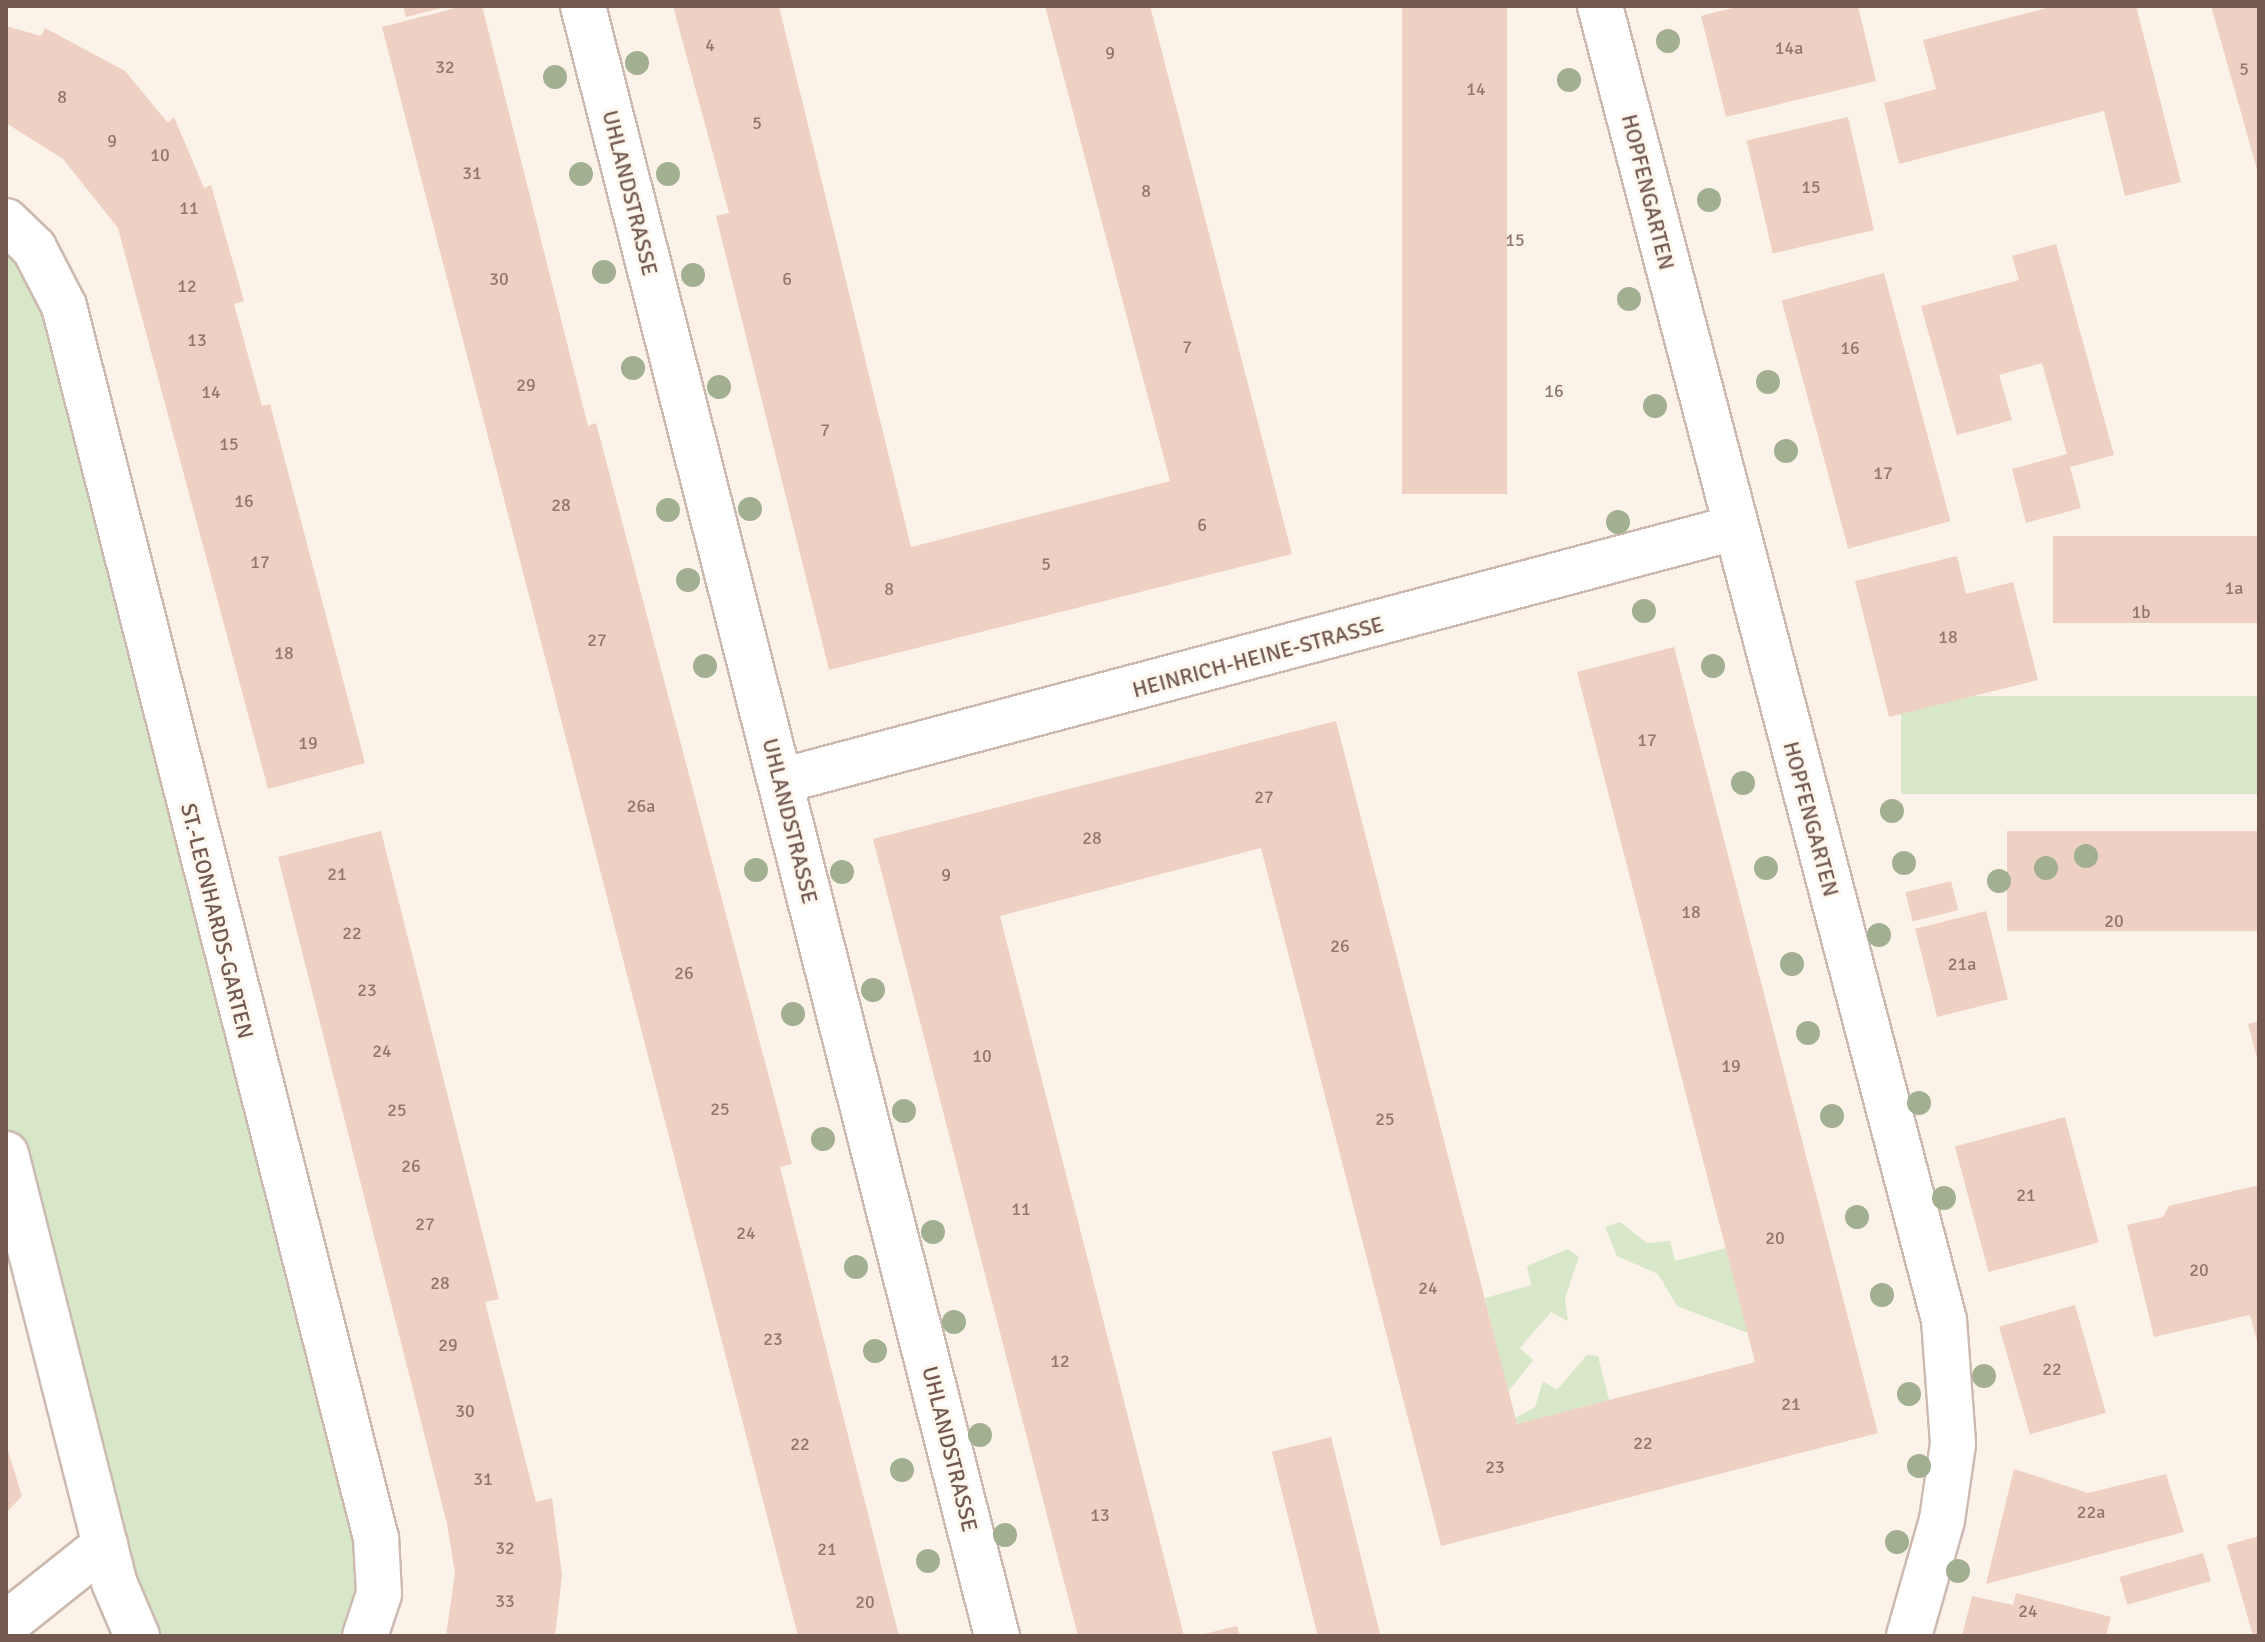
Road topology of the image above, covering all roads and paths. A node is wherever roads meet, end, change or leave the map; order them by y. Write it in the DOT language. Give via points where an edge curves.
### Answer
graph roads {
  1 [pos="583,6"];
  2 [pos="1600,6"];
  3 [pos="6,221"];
  4 [pos="1734,528"];
  5 [pos="781,781"];
  6 [pos="6,1154"];
  7 [pos="105,1545"];
  8 [pos="6,1624"];
  9 [pos="137,1636"];
  10 [pos="365,1636"];
  11 [pos="997,1636"];
  12 [pos="1909,1636"];
  1 -- 5 [label="street, UHLANDSTRASSE"];
  2 -- 4 [label="street, HOPFENGARTEN"];
  3 -- 10 [label="street, ST.-LEONHARDS-GARTEN" via="34,248 64,306 376,1538 379,1594"];
  4 -- 5 [label="street, HEINRICH-HEINE-STRASSE"];
  4 -- 12 [label="street, HOPFENGARTEN" via="1944,1320 1953,1444 1942,1520"];
  5 -- 11 [label="street, UHLANDSTRASSE"];
  6 -- 7 [label="street"];
  7 -- 8 [label="street"];
  7 -- 9 [label="street"];
}
